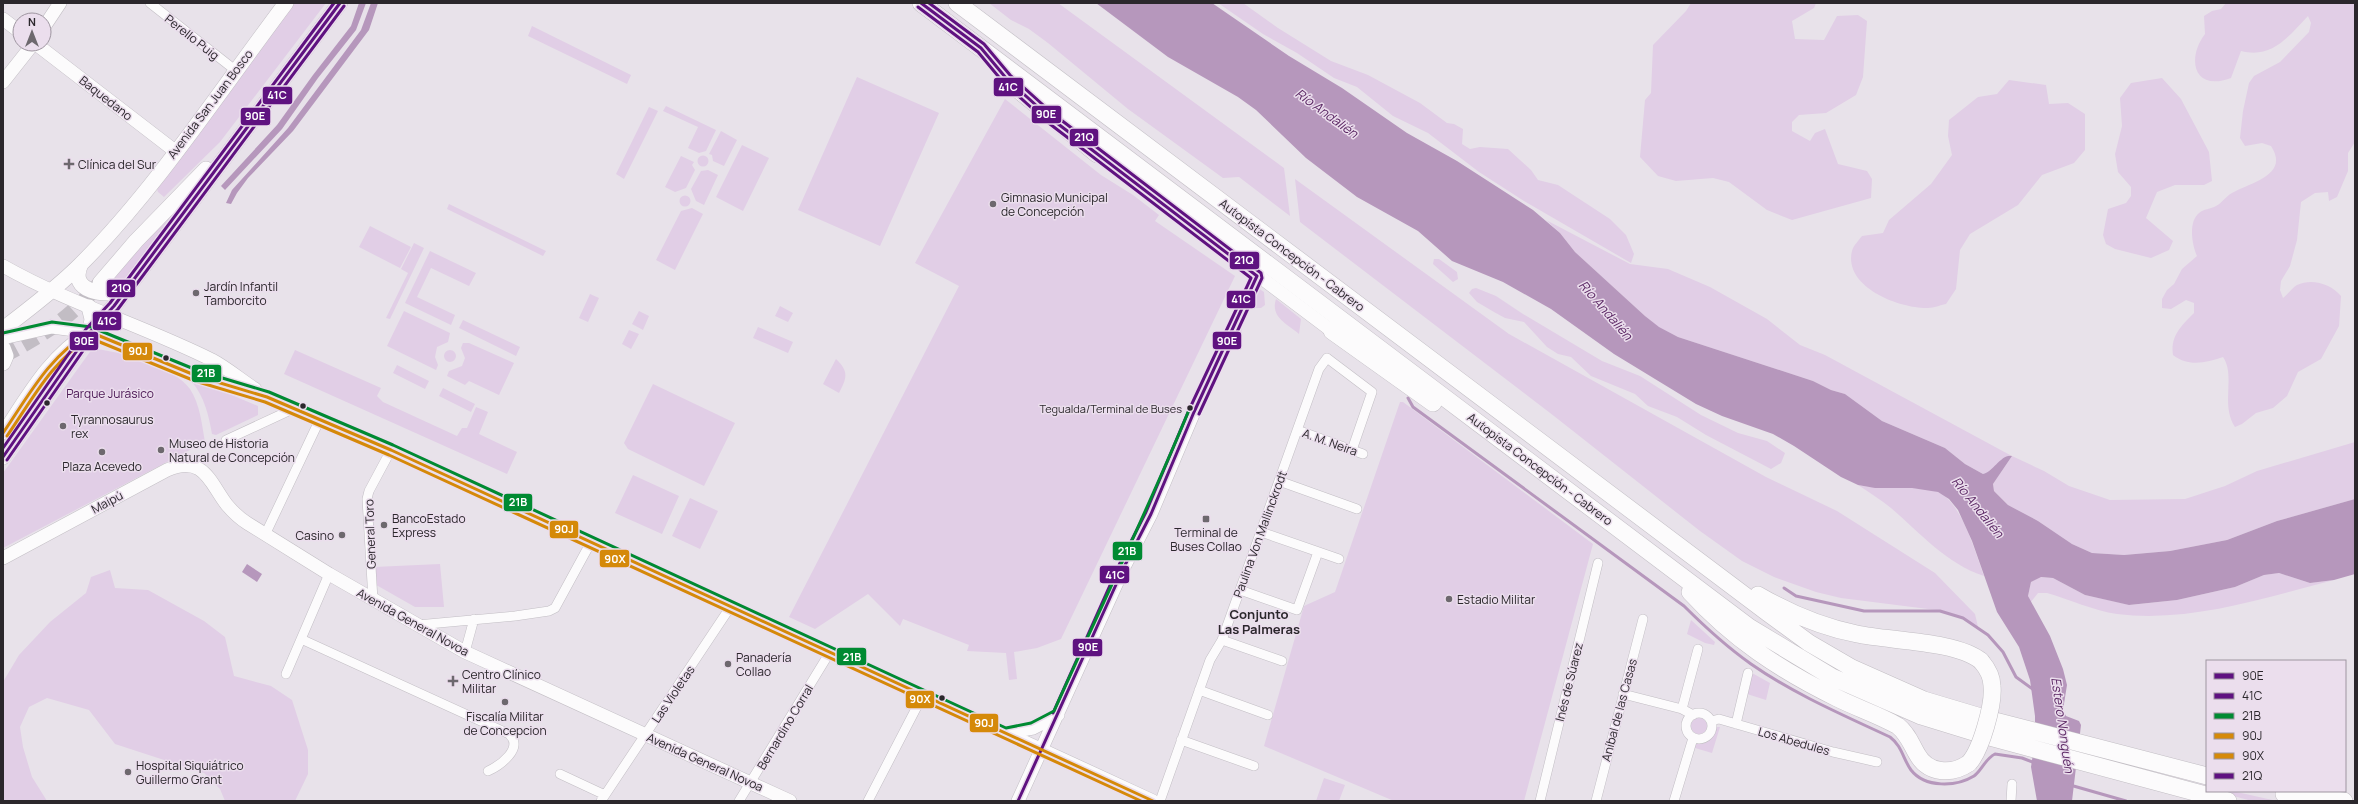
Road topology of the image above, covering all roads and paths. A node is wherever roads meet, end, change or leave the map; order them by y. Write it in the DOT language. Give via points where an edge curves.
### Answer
graph roads {
  1 [pos="60,3"];
  2 [pos="150,3"];
  3 [pos="286,3"];
  4 [pos="340,3"];
  5 [pos="921,3"];
  6 [pos="957,3"];
  7 [pos="52,15"];
  8 [pos="3,19"];
  9 [pos="12,26"];
  10 [pos="981,48"];
  11 [pos="26,52"];
  12 [pos="46,52"];
  13 [pos="235,70"];
  14 [pos="3,82"];
  15 [pos="234,144"];
  16 [pos="175,151"];
  17 [pos="1097,154"];
  18 [pos="81,264"];
  19 [pos="3,266"];
  20 [pos="1257,276"];
  21 [pos="100,283"];
  22 [pos="126,290"];
  23 [pos="52,291"];
  24 [pos="89,308"];
  25 [pos="106,314"];
  26 [pos="3,328"];
  27 [pos="1332,331"];
  28 [pos="90,332"];
  29 [pos="3,338"];
  30 [pos="3,348"];
  31 [pos="3,363"];
  32 [pos="267,397"];
  33 [pos="294,408"];
  34 [pos="320,419"];
  35 [pos="1297,430"];
  36 [pos="3,433"];
  37 [pos="226,440"];
  38 [pos="391,450"];
  39 [pos="1352,450"];
  40 [pos="1363,454"];
  41 [pos="3,457"];
  42 [pos="1538,468"];
  43 [pos="212,480"];
  44 [pos="1279,482"];
  45 [pos="1357,510"];
  46 [pos="1261,532"];
  47 [pos="265,535"];
  48 [pos="591,542"];
  49 [pos="1318,552"];
  50 [pos="5,555"];
  51 [pos="1655,556"];
  52 [pos="1339,559"];
  53 [pos="1598,563"];
  54 [pos="1707,567"];
  55 [pos="329,574"];
  56 [pos="1240,590"];
  57 [pos="372,600"];
  58 [pos="731,606"];
  59 [pos="474,619"];
  60 [pos="1643,619"];
  61 [pos="416,625"];
  62 [pos="302,638"];
  63 [pos="1222,640"];
  64 [pos="1698,649"];
  65 [pos="465,652"];
  66 [pos="830,652"];
  67 [pos="1282,661"];
  68 [pos="1748,673"];
  69 [pos="286,674"];
  70 [pos="1199,690"];
  71 [pos="1623,694"];
  72 [pos="923,695"];
  73 [pos="1682,709"];
  74 [pos="1692,714"];
  75 [pos="1058,715"];
  76 [pos="1268,715"];
  77 [pos="1711,721"];
  78 [pos="1736,724"];
  79 [pos="1005,733"];
  80 [pos="645,735"];
  81 [pos="1693,738"];
  82 [pos="1181,740"];
  83 [pos="1042,750"];
  84 [pos="1877,762"];
  85 [pos="1254,766"];
  86 [pos="488,771"];
  87 [pos="560,774"];
  88 [pos="2206,776"];
  89 [pos="750,783"];
  90 [pos="2012,784"];
  91 [pos="2277,793"];
  92 [pos="2204,794"];
  93 [pos="603,798"];
  94 [pos="739,801"];
  95 [pos="790,801"];
  96 [pos="868,801"];
  97 [pos="1018,801"];
  98 [pos="1153,801"];
  99 [pos="1160,801"];
  100 [pos="1540,801"];
  101 [pos="1596,801"];
  102 [pos="1674,801"];
  103 [pos="2011,801"];
  104 [pos="2222,801"];
  105 [pos="2228,801"];
  106 [pos="2313,801"];
  107 [pos="2344,801"];
  1 -- 7 [label="main road"];
  2 -- 13 [label="street, Perello Puig"];
  3 -- 13 [label="main road, Avenida San Juan Bosco"];
  4 -- 15 [label="main road"];
  5 -- 10 [label="highway, Autopista Concepción - Cabrero"];
  6 -- 54 [label="highway, Autopista Concepción - Cabrero"];
  8 -- 9 [label="main road"];
  10 -- 17 [label="highway" via="1016,88"];
  10 -- 42 [label="highway, Autopista Concepción - Cabrero"];
  11 -- 14 [label="main road"];
  12 -- 16 [label="main road, Baquedano"];
  13 -- 16 [label="main road, Avenida San Juan Bosco"];
  15 -- 21 [label="main road" via="181,193"];
  15 -- 22 [label="main road"];
  16 -- 18 [label="main road, Avenida San Juan Bosco"];
  17 -- 20 [label="main road"];
  18 -- 22 [label="main road" via="78,275 80,281 90,290 107,294"];
  18 -- 23 [label="main road, Avenida San Juan Bosco"];
  19 -- 23 [label="main road"];
  20 -- 27 [label="main road"];
  20 -- 75 [label="main road"];
  22 -- 25 [label="main road"];
  23 -- 24 [label="main road"];
  23 -- 26 [label="main road, Avenida San Juan Bosco"];
  24 -- 25 [label="main road"];
  24 -- 28 [label="main road" via="92,319"];
  25 -- 28 [label="main road"];
  25 -- 32 [label="main road" via="214,361"];
  27 -- 42 [label="highway" via="1472,429"];
  28 -- 29 [label="main road" via="52,327"];
  28 -- 32 [label="main road" via="197,376"];
  28 -- 36 [label="main road" via="71,343 53,360"];
  28 -- 41 [label="main road"];
  30 -- 31 [label="main road" via="6,356"];
  32 -- 33 [label="main road"];
  33 -- 34 [label="main road"];
  33 -- 37 [label="street"];
  34 -- 38 [label="main road"];
  34 -- 47 [label="street"];
  35 -- 39 [label="street, A. M. Neira"];
  35 -- 39 [label="street, Paulina Von Mallinckrodt" via="1319,369 1327,358 1372,392"];
  35 -- 44 [label="street, Paulina Von Mallinckrodt"];
  38 -- 48 [label="main road"];
  38 -- 57 [label="street, General Toro" via="367,499"];
  39 -- 40 [label="street, A. M. Neira"];
  42 -- 51 [label="highway, Autopista Concepción - Cabrero"];
  43 -- 47 [label="main road, Avenida General Novoa" via="234,514"];
  43 -- 50 [label="main road, Maipú" via="193,467 173,468"];
  44 -- 45 [label="street"];
  44 -- 46 [label="street, Paulina Von Mallinckrodt"];
  46 -- 49 [label="street"];
  46 -- 56 [label="street, Paulina Von Mallinckrodt"];
  47 -- 55 [label="main road, Avenida General Novoa"];
  48 -- 58 [label="main road"];
  48 -- 59 [label="street" via="555,608 514,616"];
  49 -- 52 [label="street"];
  49 -- 56 [label="street" via="1297,610"];
  51 -- 54 [label="highway, bridge" via="1706,610 1740,640 1813,686 1898,726 1928,766 1941,771 1956,770 1969,763 1978,751 1993,692 1991,679 1981,661 1963,650 1864,635 1819,624 1773,604"];
  51 -- 92 [label="highway, Autopista Concepción - Cabrero" via="1749,627 1832,677 1921,716"];
  53 -- 100 [label="street, Inés de Súarez"];
  54 -- 88 [label="highway, Autopista Concepción - Cabrero" via="1788,628 1852,668 1924,700"];
  55 -- 57 [label="main road, Avenida General Novoa"];
  55 -- 62 [label="street"];
  56 -- 63 [label="street, Paulina Von Mallinckrodt"];
  57 -- 61 [label="main road, Avenida General Novoa"];
  58 -- 66 [label="main road"];
  58 -- 80 [label="street, Las Violetas"];
  59 -- 61 [label="street"];
  59 -- 65 [label="street"];
  60 -- 71 [label="street, Aníbal de las Casas"];
  61 -- 65 [label="main road, Avenida General Novoa"];
  62 -- 69 [label="street"];
  62 -- 86 [label="street" via="509,734 514,740 510,755 499,766"];
  63 -- 67 [label="street"];
  63 -- 70 [label="street, Paulina Von Mallinckrodt" via="1210,660"];
  64 -- 73 [label="street"];
  65 -- 80 [label="main road, Avenida General Novoa"];
  66 -- 72 [label="main road"];
  66 -- 89 [label="street, Bernardino Corral"];
  68 -- 78 [label="street"];
  70 -- 76 [label="street"];
  70 -- 82 [label="street, Paulina Von Mallinckrodt"];
  71 -- 73 [label="street"];
  71 -- 101 [label="street, Aníbal de las Casas"];
  72 -- 79 [label="main road"];
  72 -- 96 [label="street"];
  73 -- 74 [label="street"];
  74 -- 77 [label="street" via="1703,714"];
  74 -- 81 [label="street" via="1686,728"];
  75 -- 79 [label="main road" via="1033,728"];
  75 -- 83 [label="main road"];
  77 -- 78 [label="street, Los Abedules" via="1719,719"];
  77 -- 81 [label="street" via="1712,727 1708,735 1703,739"];
  78 -- 84 [label="street, Los Abedules"];
  79 -- 83 [label="main road"];
  80 -- 89 [label="main road, Avenida General Novoa"];
  80 -- 93 [label="street, Las Violetas"];
  81 -- 102 [label="street"];
  82 -- 85 [label="street"];
  82 -- 99 [label="street, Paulina Von Mallinckrodt"];
  83 -- 97 [label="main road"];
  83 -- 98 [label="main road"];
  87 -- 93 [label="street"];
  89 -- 94 [label="street, Bernardino Corral"];
  89 -- 95 [label="main road, Avenida General Novoa"];
  90 -- 103 [label="street"];
  91 -- 106 [label="highway"];
  91 -- 107 [label="highway"];
  92 -- 104 [label="highway"];
  92 -- 105 [label="highway, Autopista Concepción - Cabrero"];
}
